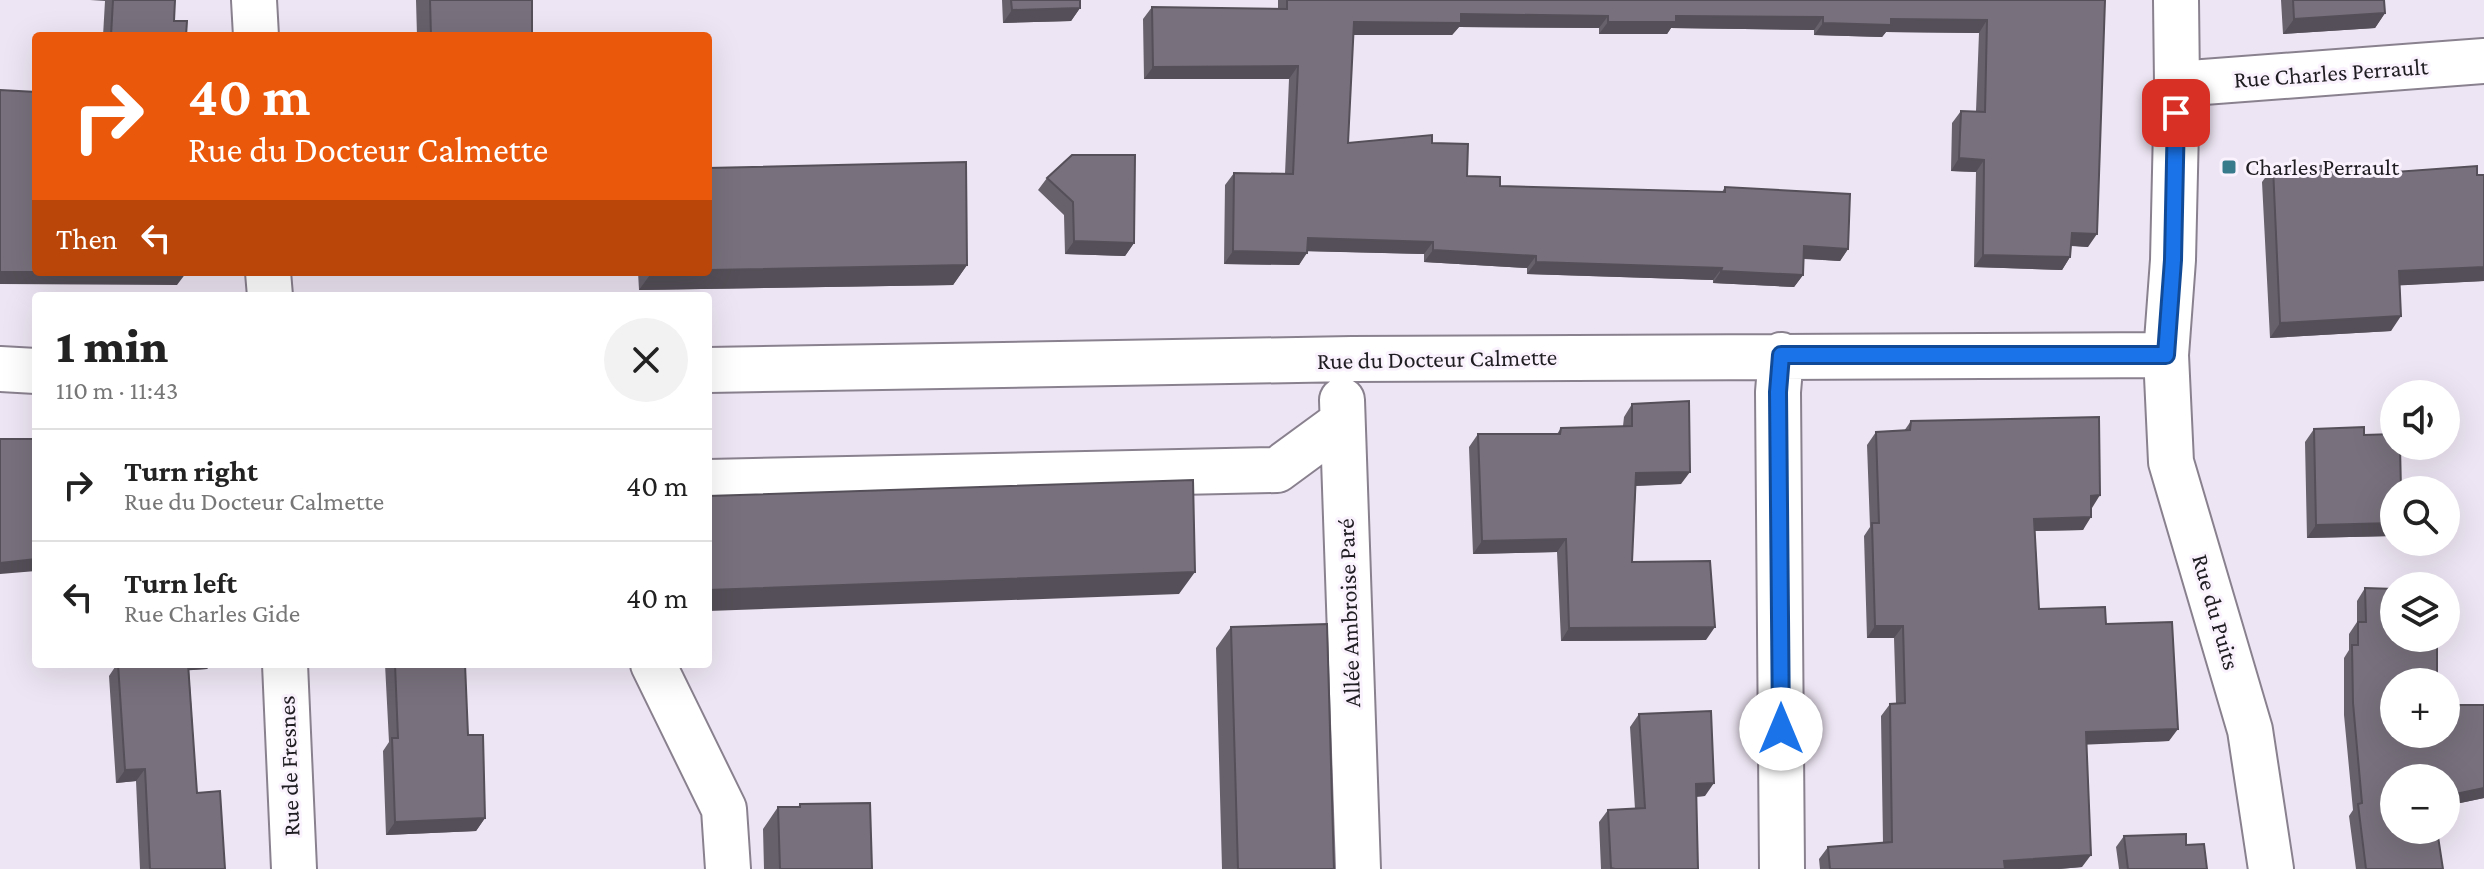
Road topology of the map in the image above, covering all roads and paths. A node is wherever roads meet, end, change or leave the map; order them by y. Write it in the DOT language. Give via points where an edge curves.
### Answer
graph roads {
  1 [pos="254,0"];
  2 [pos="2176,0"];
  3 [pos="256,32"];
  4 [pos="2484,61"];
  5 [pos="2177,84"];
  6 [pos="1781,355"];
  7 [pos="2166,355"];
  8 [pos="1352,359"];
  9 [pos="0,369"];
  10 [pos="712,370"];
  11 [pos="32,371"];
  12 [pos="1341,423"];
  13 [pos="712,482"];
  14 [pos="285,668"];
  15 [pos="655,668"];
  16 [pos="294,869"];
  17 [pos="728,869"];
  18 [pos="1358,869"];
  19 [pos="1782,869"];
  20 [pos="2271,869"];
  1 -- 3 [label="street"];
  2 -- 5 [label="street, Rue du Puits"];
  4 -- 5 [label="street, Rue Charles Perrault"];
  5 -- 7 [label="street, Rue du Puits"];
  6 -- 7 [label="street, Rue du Docteur Calmette"];
  6 -- 8 [label="street, Rue du Docteur Calmette"];
  6 -- 19 [label="street"];
  7 -- 20 [label="street, Rue du Puits" via="2171,462 2250,730"];
  8 -- 10 [label="street, Rue du Docteur Calmette"];
  8 -- 12 [label="street, Allée Ambroise Paré"];
  9 -- 11 [label="street"];
  12 -- 13 [label="street" via="1277,470"];
  12 -- 18 [label="street, Allée Ambroise Paré"];
  14 -- 16 [label="street, Rue de Fresnes"];
  15 -- 17 [label="street" via="724,809"];
}
